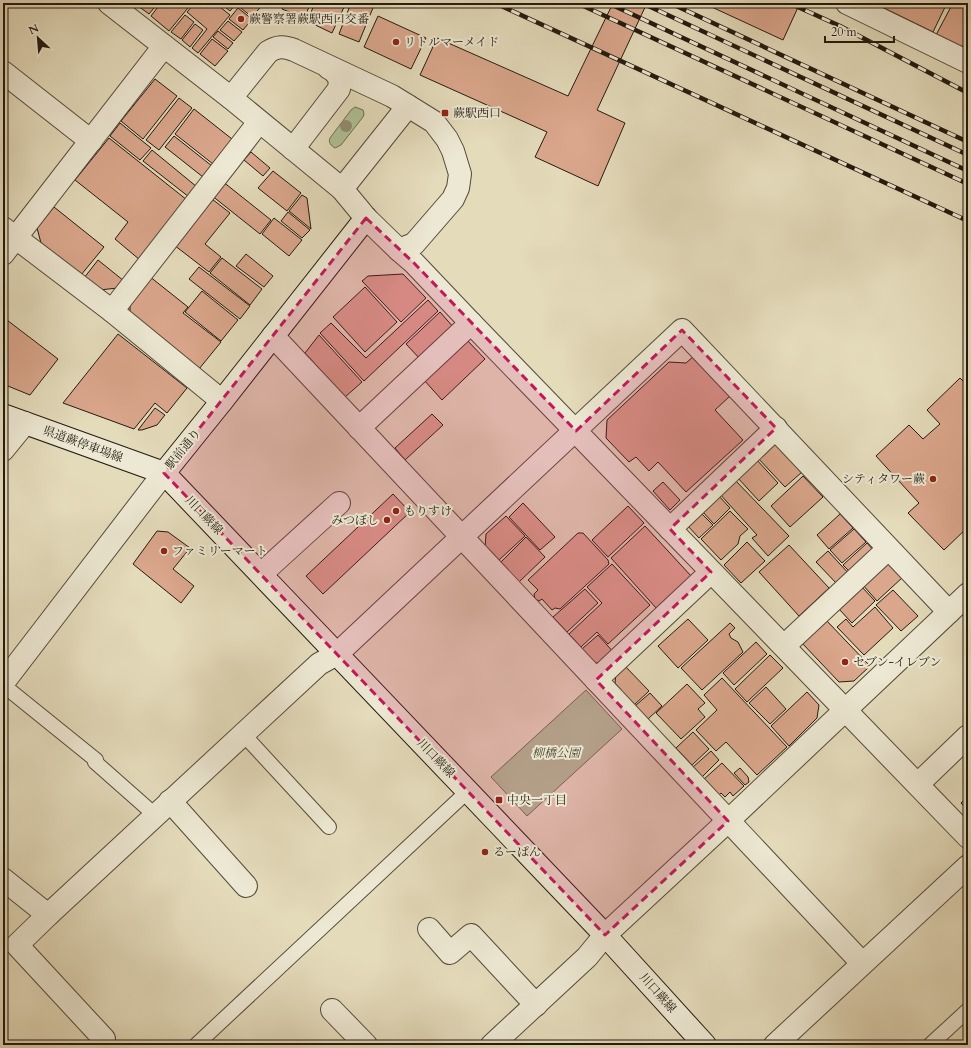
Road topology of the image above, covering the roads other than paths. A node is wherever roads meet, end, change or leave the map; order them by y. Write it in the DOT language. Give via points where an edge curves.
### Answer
graph roads {
  1 [pos="847,3"];
  2 [pos="116,5"];
  3 [pos="164,46"];
  4 [pos="968,62"];
  5 [pos="329,68"];
  6 [pos="3,72"];
  7 [pos="231,98"];
  8 [pos="408,106"];
  9 [pos="259,122"];
  10 [pos="91,141"];
  11 [pos="293,149"];
  12 [pos="342,189"];
  13 [pos="366,218"];
  14 [pos="7,240"];
  15 [pos="399,250"];
  16 [pos="112,311"];
  17 [pos="471,323"];
  18 [pos="273,336"];
  19 [pos="222,401"];
  20 [pos="3,415"];
  21 [pos="25,423"];
  22 [pos="360,428"];
  23 [pos="776,428"];
  24 [pos="576,431"];
  25 [pos="3,450"];
  26 [pos="164,473"];
  27 [pos="339,503"];
  28 [pos="670,529"];
  29 [pos="462,536"];
  30 [pos="888,549"];
  31 [pos="711,572"];
  32 [pos="261,574"];
  33 [pos="968,594"];
  34 [pos="949,612"];
  35 [pos="784,646"];
  36 [pos="338,654"];
  37 [pos="596,680"];
  38 [pos="3,684"];
  39 [pos="845,711"];
  40 [pos="243,734"];
  41 [pos="968,736"];
  42 [pos="918,784"];
  43 [pos="468,791"];
  44 [pos="163,808"];
  45 [pos="728,821"];
  46 [pos="329,826"];
  47 [pos="968,837"];
  48 [pos="968,866"];
  49 [pos="3,880"];
  50 [pos="246,886"];
  51 [pos="48,915"];
  52 [pos="429,929"];
  53 [pos="605,934"];
  54 [pos="862,963"];
  55 [pos="536,1005"];
  56 [pos="332,1010"];
  57 [pos="968,1010"];
  58 [pos="104,1039"];
  59 [pos="196,1045"];
  60 [pos="366,1045"];
  61 [pos="492,1045"];
  62 [pos="705,1045"];
  63 [pos="775,1045"];
  64 [pos="930,1045"];
  1 -- 4 [label="street"];
  2 -- 3 [label="street"];
  3 -- 7 [label="street"];
  3 -- 10 [label="street"];
  5 -- 7 [label="street" via="287,47 274,48 262,58"];
  5 -- 8 [label="street" via="384,92"];
  5 -- 11 [label="street" via="340,79 339,89"];
  6 -- 10 [label="street"];
  7 -- 9 [label="street"];
  8 -- 12 [label="street"];
  8 -- 15 [label="street" via="441,130 454,151 460,174 453,199 414,244"];
  9 -- 11 [label="street"];
  9 -- 16 [label="street"];
  10 -- 14 [label="street"];
  11 -- 12 [label="street"];
  12 -- 13 [label="street"];
  13 -- 15 [label="street"];
  13 -- 18 [label="street, 駅前通り"];
  14 -- 16 [label="street"];
  15 -- 17 [label="street" via="414,262"];
  16 -- 19 [label="street"];
  17 -- 22 [label="street"];
  17 -- 24 [label="street"];
  18 -- 19 [label="street, 駅前通り"];
  18 -- 22 [label="street"];
  19 -- 26 [label="street, 駅前通り"];
  20 -- 21 [label="street, 県道蕨停車場線"];
  21 -- 25 [label="street"];
  21 -- 26 [label="street, 県道蕨停車場線"];
  22 -- 29 [label="street"];
  23 -- 24 [label="street" via="682,330"];
  23 -- 28 [label="street"];
  23 -- 30 [label="street"];
  24 -- 28 [label="street"];
  24 -- 29 [label="street"];
  26 -- 32 [label="street, 川口蕨線"];
  26 -- 38 [label="street, 駅前通り"];
  27 -- 32 [label="street"];
  28 -- 31 [label="street"];
  29 -- 36 [label="street"];
  29 -- 37 [label="street"];
  30 -- 34 [label="street"];
  30 -- 35 [label="street"];
  31 -- 35 [label="street"];
  31 -- 37 [label="street"];
  32 -- 36 [label="street, 川口蕨線"];
  33 -- 34 [label="street"];
  34 -- 39 [label="street"];
  35 -- 39 [label="street"];
  36 -- 40 [label="street" via="319,664"];
  36 -- 43 [label="street, 川口蕨線"];
  37 -- 45 [label="street"];
  38 -- 44 [label="lane" via="96,760 95,762"];
  39 -- 42 [label="street"];
  39 -- 45 [label="street"];
  40 -- 44 [label="street"];
  40 -- 46 [label="lane"];
  41 -- 42 [label="street"];
  42 -- 47 [label="street"];
  43 -- 53 [label="street, 川口蕨線"];
  43 -- 59 [label="lane"];
  44 -- 50 [label="street"];
  44 -- 51 [label="street"];
  45 -- 53 [label="street"];
  45 -- 54 [label="street"];
  48 -- 54 [label="street"];
  49 -- 51 [label="street"];
  51 -- 58 [label="street" via="17,945"];
  52 -- 55 [label="street" via="450,953 471,935"];
  53 -- 55 [label="street" via="587,957"];
  53 -- 62 [label="street, 川口蕨線"];
  54 -- 63 [label="street"];
  55 -- 61 [label="street"];
  56 -- 60 [label="street"];
  57 -- 64 [label="lane"];
}
